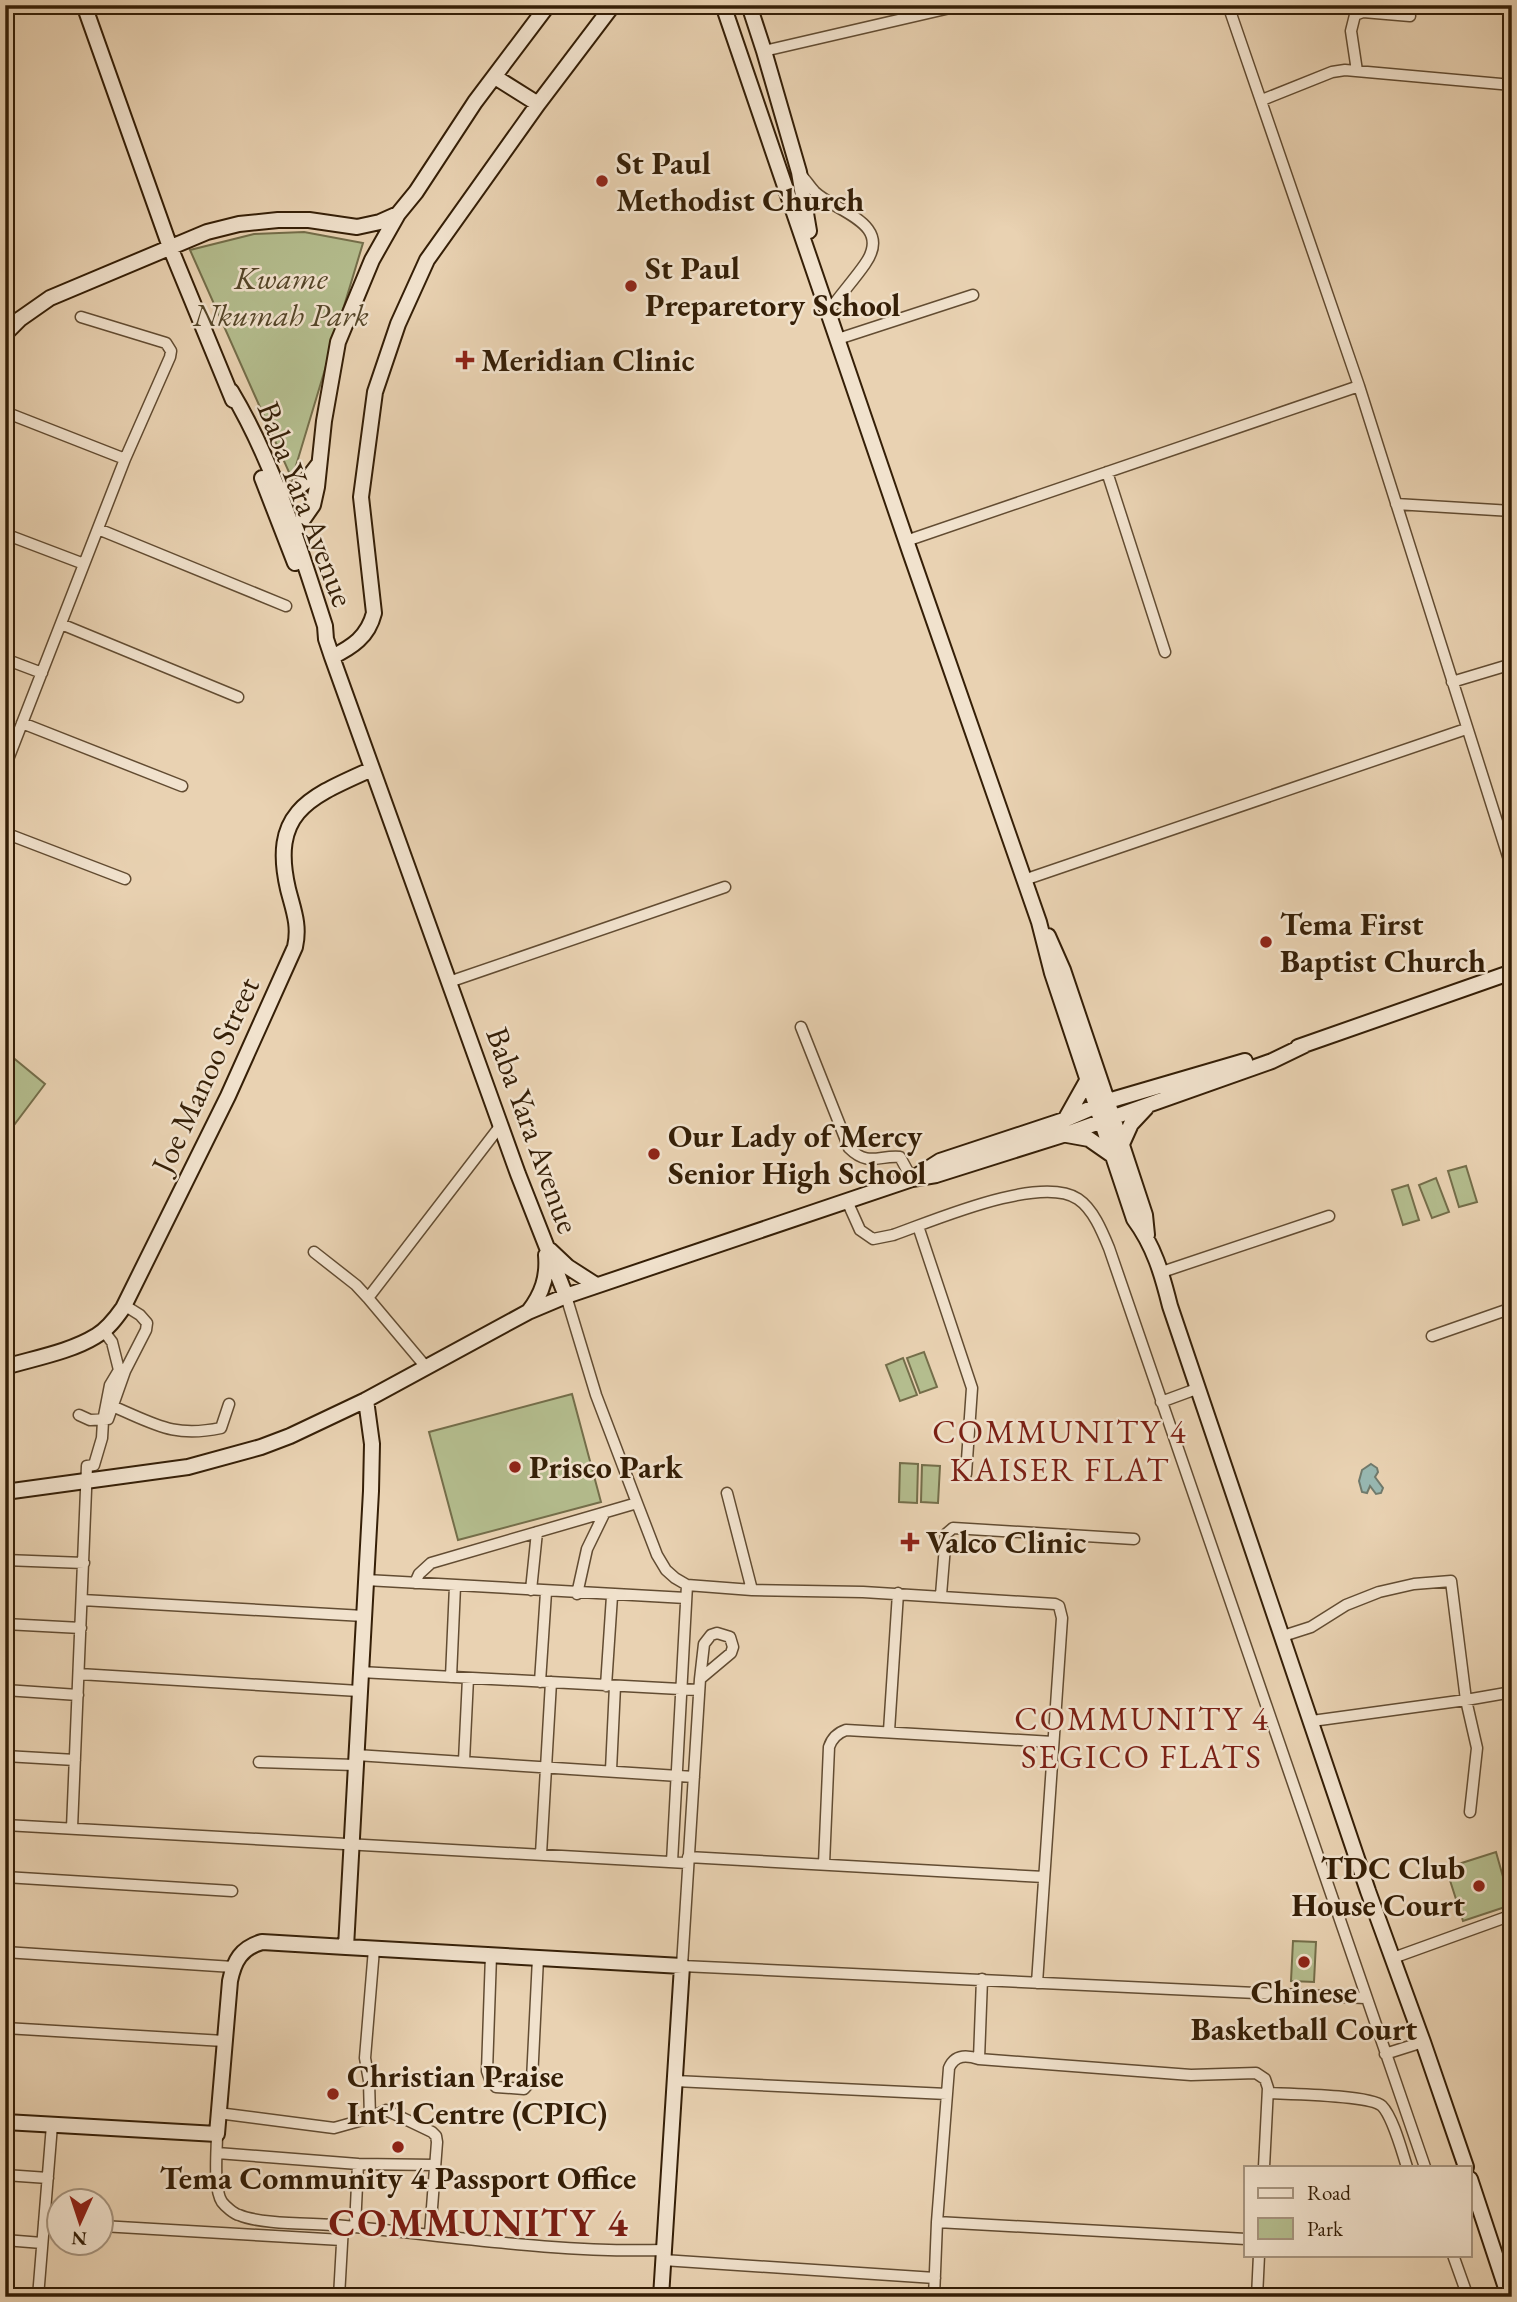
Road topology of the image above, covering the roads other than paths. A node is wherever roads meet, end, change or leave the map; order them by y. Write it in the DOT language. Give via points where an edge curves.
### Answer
graph roads {
  1 [pos="84,5"];
  2 [pos="548,5"];
  3 [pos="613,5"];
  4 [pos="723,5"];
  5 [pos="749,5"];
  6 [pos="962,5"];
  7 [pos="1228,5"];
  8 [pos="1410,16"];
  9 [pos="764,51"];
  10 [pos="1357,71"];
  11 [pos="495,77"];
  12 [pos="1512,85"];
  13 [pos="1262,100"];
  14 [pos="538,104"];
  15 [pos="799,172"];
  16 [pos="398,214"];
  17 [pos="170,247"];
  18 [pos="821,288"];
  19 [pos="973,295"];
  20 [pos="829,311"];
  21 [pos="81,317"];
  22 [pos="5,334"];
  23 [pos="838,339"];
  24 [pos="1359,386"];
  25 [pos="231,391"];
  26 [pos="5,412"];
  27 [pos="125,459"];
  28 [pos="318,464"];
  29 [pos="1107,472"];
  30 [pos="276,489"];
  31 [pos="1396,505"];
  32 [pos="1512,511"];
  33 [pos="98,529"];
  34 [pos="5,534"];
  35 [pos="291,537"];
  36 [pos="906,541"];
  37 [pos="84,564"];
  38 [pos="286,607"];
  39 [pos="61,624"];
  40 [pos="1166,652"];
  41 [pos="332,657"];
  42 [pos="5,659"];
  43 [pos="1512,664"];
  44 [pos="42,674"];
  45 [pos="1452,682"];
  46 [pos="239,697"];
  47 [pos="23,723"];
  48 [pos="1466,729"];
  49 [pos="6,762"];
  50 [pos="372,769"];
  51 [pos="182,786"];
  52 [pos="5,833"];
  53 [pos="1512,869"];
  54 [pos="125,880"];
  55 [pos="1024,880"];
  56 [pos="725,887"];
  57 [pos="1512,972"];
  58 [pos="449,982"];
  59 [pos="801,1027"];
  60 [pos="1305,1045"];
  61 [pos="1094,1079"];
  62 [pos="1133,1092"];
  63 [pos="1102,1103"];
  64 [pos="1149,1104"];
  65 [pos="1107,1120"];
  66 [pos="501,1125"];
  67 [pos="1065,1127"];
  68 [pos="1117,1150"];
  69 [pos="912,1179"];
  70 [pos="847,1201"];
  71 [pos="1329,1216"];
  72 [pos="918,1226"];
  73 [pos="545,1244"];
  74 [pos="314,1252"];
  75 [pos="1162,1272"];
  76 [pos="596,1285"];
  77 [pos="566,1296"];
  78 [pos="368,1298"];
  79 [pos="124,1305"];
  80 [pos="1512,1308"];
  81 [pos="528,1312"];
  82 [pos="103,1330"];
  83 [pos="1432,1336"];
  84 [pos="5,1367"];
  85 [pos="426,1367"];
  86 [pos="1199,1388"];
  87 [pos="366,1400"];
  88 [pos="1161,1402"];
  89 [pos="229,1404"];
  90 [pos="112,1406"];
  91 [pos="79,1415"];
  92 [pos="103,1421"];
  93 [pos="966,1474"];
  94 [pos="88,1482"];
  95 [pos="5,1492"];
  96 [pos="727,1493"];
  97 [pos="637,1503"];
  98 [pos="604,1514"];
  99 [pos="537,1532"];
  100 [pos="1134,1539"];
  101 [pos="5,1560"];
  102 [pos="84,1563"];
  103 [pos="366,1580"];
  104 [pos="415,1583"];
  105 [pos="687,1585"];
  106 [pos="455,1586"];
  107 [pos="531,1590"];
  108 [pos="752,1590"];
  109 [pos="546,1592"];
  110 [pos="898,1593"];
  111 [pos="577,1594"];
  112 [pos="941,1595"];
  113 [pos="612,1596"];
  114 [pos="686,1598"];
  115 [pos="82,1600"];
  116 [pos="364,1616"];
  117 [pos="5,1624"];
  118 [pos="81,1628"];
  119 [pos="1283,1636"];
  120 [pos="360,1672"];
  121 [pos="79,1674"];
  122 [pos="451,1677"];
  123 [pos="468,1678"];
  124 [pos="546,1682"];
  125 [pos="700,1685"];
  126 [pos="611,1686"];
  127 [pos="683,1689"];
  128 [pos="5,1690"];
  129 [pos="359,1691"];
  130 [pos="1512,1692"];
  131 [pos="78,1695"];
  132 [pos="1466,1700"];
  133 [pos="1312,1721"];
  134 [pos="889,1731"];
  135 [pos="1053,1742"];
  136 [pos="5,1756"];
  137 [pos="75,1760"];
  138 [pos="355,1760"];
  139 [pos="464,1761"];
  140 [pos="259,1762"];
  141 [pos="547,1766"];
  142 [pos="611,1770"];
  143 [pos="678,1776"];
  144 [pos="694,1777"];
  145 [pos="1470,1812"];
  146 [pos="5,1825"];
  147 [pos="72,1828"];
  148 [pos="351,1844"];
  149 [pos="541,1854"];
  150 [pos="688,1860"];
  151 [pos="672,1862"];
  152 [pos="824,1864"];
  153 [pos="5,1877"];
  154 [pos="1044,1877"];
  155 [pos="232,1891"];
  156 [pos="1512,1915"];
  157 [pos="346,1947"];
  158 [pos="374,1949"];
  159 [pos="5,1952"];
  160 [pos="491,1955"];
  161 [pos="538,1958"];
  162 [pos="1393,1958"];
  163 [pos="682,1966"];
  164 [pos="233,1967"];
  165 [pos="982,1979"];
  166 [pos="1037,1983"];
  167 [pos="1365,1998"];
  168 [pos="5,2028"];
  169 [pos="224,2041"];
  170 [pos="1423,2042"];
  171 [pos="1385,2054"];
  172 [pos="979,2059"];
  173 [pos="675,2081"];
  174 [pos="1268,2093"];
  175 [pos="947,2094"];
  176 [pos="218,2113"];
  177 [pos="370,2118"];
  178 [pos="5,2122"];
  179 [pos="52,2124"];
  180 [pos="217,2134"];
  181 [pos="217,2153"];
  182 [pos="358,2164"];
  183 [pos="435,2165"];
  184 [pos="1264,2166"];
  185 [pos="1407,2166"];
  186 [pos="1425,2166"];
  187 [pos="1466,2166"];
  188 [pos="5,2175"];
  189 [pos="48,2178"];
  190 [pos="1472,2185"];
  191 [pos="44,2222"];
  192 [pos="937,2222"];
  193 [pos="343,2226"];
  194 [pos="116,2227"];
  195 [pos="355,2227"];
  196 [pos="430,2234"];
  197 [pos="342,2239"];
  198 [pos="1244,2239"];
  199 [pos="5,2240"];
  200 [pos="42,2243"];
  201 [pos="663,2255"];
  202 [pos="1259,2256"];
  203 [pos="1453,2256"];
  204 [pos="935,2278"];
  205 [pos="38,2297"];
  206 [pos="339,2297"];
  207 [pos="661,2297"];
  208 [pos="934,2297"];
  209 [pos="1257,2297"];
  210 [pos="1468,2297"];
  211 [pos="1509,2297"];
  1 -- 17 [label="main road, Baba Yara Avenue"];
  2 -- 11 [label="main road"];
  3 -- 14 [label="main road"];
  4 -- 18 [label="main road"];
  5 -- 9 [label="main road"];
  6 -- 9 [label="street"];
  7 -- 13 [label="street"];
  8 -- 10 [label="street" via="1355,15 1351,31"];
  9 -- 15 [label="main road"];
  10 -- 12 [label="street"];
  10 -- 13 [label="street" via="1332,72"];
  11 -- 14 [label="main road"];
  11 -- 16 [label="main road"];
  13 -- 24 [label="street"];
  14 -- 41 [label="main road" via="427,260 398,324 374,393 361,497 374,614 364,636"];
  15 -- 18 [label="main road"];
  15 -- 20 [label="street" via="816,192 864,223 872,235 873,248 865,263"];
  16 -- 17 [label="main road" via="357,227 309,220 239,224"];
  16 -- 28 [label="main road" via="372,260 338,342"];
  17 -- 22 [label="main road" via="50,298"];
  17 -- 25 [label="main road, Baba Yara Avenue"];
  18 -- 20 [label="main road"];
  19 -- 23 [label="street"];
  20 -- 23 [label="main road"];
  21 -- 27 [label="street" via="166,343 171,351"];
  23 -- 36 [label="main road"];
  24 -- 29 [label="street"];
  24 -- 31 [label="street"];
  25 -- 30 [label="main road, Baba Yara Avenue" via="249,421"];
  25 -- 35 [label="main road, Baba Yara Avenue" via="240,424"];
  26 -- 27 [label="street"];
  27 -- 33 [label="street"];
  28 -- 30 [label="main road" via="295,490"];
  28 -- 35 [label="main road" via="313,505"];
  29 -- 36 [label="street"];
  29 -- 40 [label="street"];
  30 -- 35 [label="main road, Baba Yara Avenue"];
  31 -- 32 [label="street"];
  31 -- 45 [label="street"];
  33 -- 37 [label="street"];
  33 -- 38 [label="street"];
  34 -- 37 [label="street"];
  35 -- 41 [label="main road, Baba Yara Avenue"];
  36 -- 55 [label="main road"];
  37 -- 39 [label="street"];
  39 -- 44 [label="street"];
  39 -- 46 [label="street"];
  41 -- 50 [label="main road, Baba Yara Avenue"];
  42 -- 44 [label="street"];
  43 -- 45 [label="street"];
  44 -- 47 [label="street"];
  45 -- 48 [label="street"];
  47 -- 49 [label="street"];
  47 -- 51 [label="street"];
  48 -- 53 [label="street"];
  48 -- 55 [label="street"];
  50 -- 58 [label="main road, Baba Yara Avenue"];
  50 -- 79 [label="main road, Joe Manoo Street" via="311,799 294,815 284,839 283,867 295,912 295,947 228,1096"];
  52 -- 54 [label="street"];
  55 -- 61 [label="main road" via="1052,973"];
  56 -- 58 [label="street"];
  57 -- 60 [label="main road"];
  58 -- 66 [label="main road, Baba Yara Avenue"];
  59 -- 69 [label="street" via="849,1148 869,1160 900,1157"];
  60 -- 62 [label="main road"];
  60 -- 64 [label="main road"];
  61 -- 62 [label="main road"];
  61 -- 63 [label="main road"];
  61 -- 67 [label="main road"];
  62 -- 63 [label="main road"];
  63 -- 65 [label="main road"];
  63 -- 67 [label="main road"];
  64 -- 65 [label="main road"];
  64 -- 68 [label="main road"];
  65 -- 67 [label="main road"];
  65 -- 68 [label="main road"];
  66 -- 73 [label="main road, Baba Yara Avenue"];
  66 -- 78 [label="street"];
  67 -- 68 [label="main road"];
  67 -- 69 [label="main road" via="936,1175"];
  68 -- 75 [label="main road" via="1145,1215 1147,1237"];
  69 -- 70 [label="main road"];
  70 -- 72 [label="street" via="860,1230 873,1239"];
  70 -- 76 [label="main road"];
  71 -- 75 [label="street"];
  72 -- 88 [label="street" via="1036,1191 1076,1197 1103,1233"];
  72 -- 93 [label="street" via="972,1388"];
  73 -- 76 [label="main road" via="568,1267"];
  73 -- 77 [label="main road, Baba Yara Avenue"];
  73 -- 81 [label="main road" via="543,1287"];
  74 -- 78 [label="street"];
  75 -- 86 [label="main road"];
  76 -- 77 [label="main road"];
  77 -- 81 [label="main road"];
  77 -- 97 [label="street" via="596,1395"];
  78 -- 85 [label="street"];
  79 -- 82 [label="main road, Joe Manoo Street"];
  79 -- 90 [label="street" via="147,1323"];
  80 -- 83 [label="street"];
  81 -- 85 [label="main road"];
  82 -- 84 [label="main road, Joe Manoo Street" via="80,1344"];
  82 -- 92 [label="street" via="112,1342 119,1370 110,1385"];
  85 -- 87 [label="main road"];
  86 -- 88 [label="street"];
  86 -- 119 [label="main road"];
  87 -- 94 [label="main road" via="290,1436 225,1458"];
  87 -- 103 [label="main road" via="372,1444"];
  88 -- 167 [label="street"];
  89 -- 90 [label="street" via="221,1428 201,1432 166,1429"];
  90 -- 92 [label="street"];
  91 -- 92 [label="street"];
  92 -- 94 [label="street" via="94,1465 87,1466"];
  94 -- 95 [label="main road"];
  94 -- 102 [label="street"];
  96 -- 108 [label="street"];
  97 -- 98 [label="street"];
  97 -- 105 [label="street" via="666,1570"];
  98 -- 99 [label="street"];
  98 -- 111 [label="street" via="587,1549"];
  99 -- 104 [label="street" via="431,1563"];
  99 -- 107 [label="street"];
  100 -- 112 [label="street" via="953,1528 946,1534"];
  101 -- 102 [label="street"];
  102 -- 115 [label="street"];
  103 -- 104 [label="street"];
  103 -- 116 [label="main road"];
  104 -- 106 [label="street"];
  105 -- 108 [label="street"];
  105 -- 114 [label="street"];
  106 -- 107 [label="street"];
  106 -- 122 [label="street"];
  107 -- 109 [label="street"];
  108 -- 110 [label="street"];
  109 -- 111 [label="street"];
  109 -- 124 [label="street"];
  110 -- 112 [label="street"];
  110 -- 134 [label="street"];
  111 -- 113 [label="street"];
  112 -- 135 [label="street" via="1059,1606 1062,1618"];
  113 -- 114 [label="street"];
  113 -- 126 [label="street"];
  114 -- 127 [label="street"];
  115 -- 116 [label="street"];
  115 -- 118 [label="street"];
  116 -- 120 [label="main road"];
  117 -- 118 [label="street"];
  118 -- 121 [label="street"];
  119 -- 132 [label="street" via="1379,1592 1451,1581"];
  119 -- 133 [label="main road"];
  120 -- 122 [label="street"];
  120 -- 129 [label="main road"];
  121 -- 129 [label="street"];
  121 -- 131 [label="street"];
  122 -- 123 [label="street"];
  123 -- 124 [label="street"];
  123 -- 139 [label="street"];
  124 -- 126 [label="street"];
  124 -- 141 [label="street"];
  125 -- 125 [label="street" via="706,1639 717,1633 730,1637 731,1653"];
  125 -- 127 [label="street"];
  125 -- 144 [label="street"];
  126 -- 127 [label="street"];
  126 -- 142 [label="street"];
  127 -- 143 [label="street"];
  128 -- 131 [label="street"];
  129 -- 138 [label="main road"];
  130 -- 132 [label="street"];
  131 -- 137 [label="street"];
  132 -- 133 [label="street"];
  132 -- 145 [label="street" via="1477,1748"];
  133 -- 162 [label="main road"];
  134 -- 135 [label="street"];
  134 -- 152 [label="street" via="846,1730 829,1747"];
  135 -- 154 [label="street"];
  136 -- 137 [label="street"];
  137 -- 147 [label="street"];
  138 -- 139 [label="street"];
  138 -- 140 [label="street"];
  138 -- 148 [label="main road"];
  139 -- 141 [label="street"];
  141 -- 142 [label="street"];
  141 -- 149 [label="street"];
  142 -- 143 [label="street"];
  143 -- 144 [label="street"];
  143 -- 151 [label="street"];
  144 -- 150 [label="street"];
  146 -- 147 [label="street"];
  147 -- 148 [label="street"];
  148 -- 149 [label="street"];
  148 -- 157 [label="main road"];
  149 -- 151 [label="street"];
  150 -- 151 [label="street"];
  150 -- 152 [label="street"];
  150 -- 163 [label="street"];
  152 -- 154 [label="street"];
  153 -- 155 [label="street"];
  154 -- 166 [label="street"];
  156 -- 162 [label="street"];
  157 -- 158 [label="main road"];
  157 -- 164 [label="main road" via="262,1942 240,1953"];
  158 -- 160 [label="main road"];
  158 -- 177 [label="street" via="365,2058"];
  159 -- 164 [label="street"];
  160 -- 161 [label="main road"];
  160 -- 161 [label="street" via="487,2071 496,2087 515,2090 524,2089 532,2080"];
  161 -- 163 [label="main road"];
  162 -- 170 [label="main road"];
  163 -- 165 [label="street"];
  163 -- 173 [label="main road"];
  164 -- 169 [label="main road"];
  165 -- 166 [label="street"];
  165 -- 172 [label="street"];
  166 -- 167 [label="street"];
  167 -- 171 [label="street"];
  168 -- 169 [label="street"];
  169 -- 176 [label="main road"];
  170 -- 171 [label="street"];
  170 -- 187 [label="main road"];
  171 -- 186 [label="street"];
  172 -- 174 [label="street" via="1192,2075 1255,2073 1267,2082"];
  172 -- 175 [label="street" via="964,2056 951,2063"];
  173 -- 175 [label="street"];
  173 -- 201 [label="main road"];
  174 -- 184 [label="street"];
  174 -- 185 [label="street" via="1365,2099 1381,2105"];
  175 -- 192 [label="street"];
  176 -- 177 [label="street" via="325,2128"];
  176 -- 180 [label="main road"];
  177 -- 183 [label="street" via="386,2110 432,2132 437,2142"];
  178 -- 179 [label="main road"];
  179 -- 180 [label="main road"];
  179 -- 189 [label="street"];
  180 -- 181 [label="street"];
  181 -- 182 [label="street"];
  181 -- 193 [label="street" via="217,2189 222,2203 238,2215"];
  182 -- 183 [label="street"];
  182 -- 195 [label="street"];
  183 -- 196 [label="street"];
  188 -- 189 [label="street"];
  189 -- 191 [label="street"];
  190 -- 211 [label="main road"];
  191 -- 200 [label="street"];
  192 -- 198 [label="street"];
  192 -- 204 [label="street"];
  193 -- 195 [label="street"];
  193 -- 197 [label="street"];
  194 -- 197 [label="street"];
  195 -- 196 [label="street"];
  196 -- 201 [label="street"];
  197 -- 206 [label="street"];
  199 -- 200 [label="street"];
  200 -- 205 [label="street"];
  201 -- 204 [label="street"];
  201 -- 207 [label="main road"];
  202 -- 209 [label="street"];
  203 -- 210 [label="street"];
  204 -- 208 [label="street"];
}
